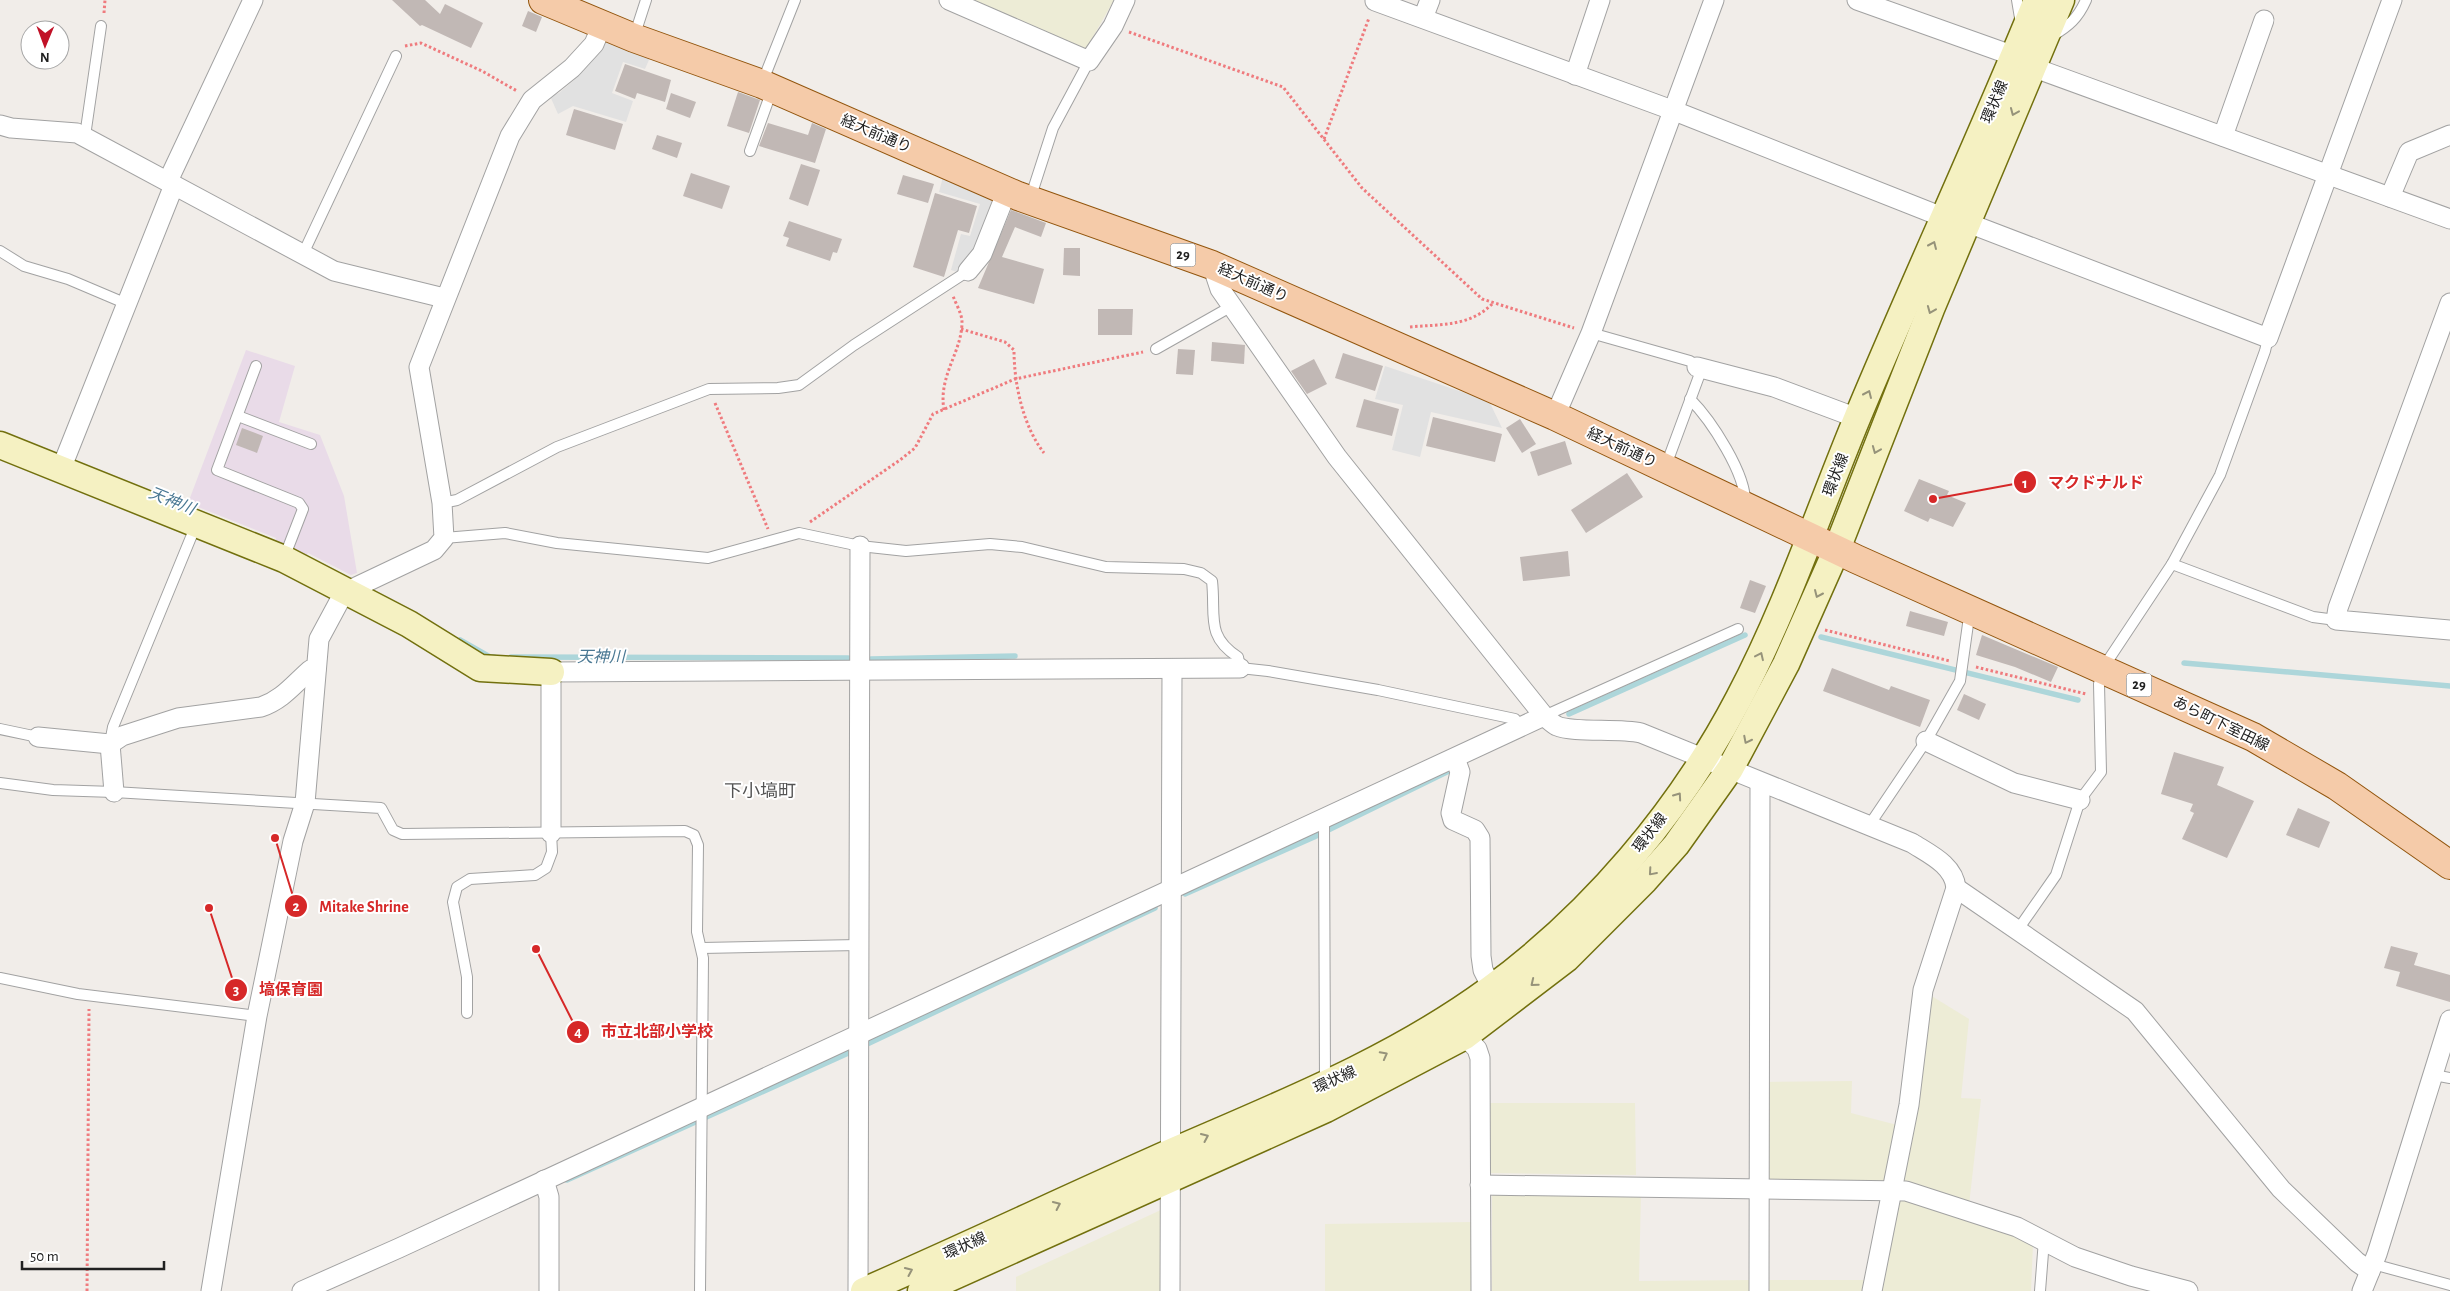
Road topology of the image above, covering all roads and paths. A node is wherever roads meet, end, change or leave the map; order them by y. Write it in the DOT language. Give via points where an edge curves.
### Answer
graph roads {
  1 [pos="253,0"];
  2 [pos="543,0"];
  3 [pos="646,0"];
  4 [pos="795,0"];
  5 [pos="949,0"];
  6 [pos="1125,0"];
  7 [pos="1430,0"];
  8 [pos="1600,0"];
  9 [pos="1714,0"];
  10 [pos="1857,0"];
  11 [pos="2017,0"];
  12 [pos="2038,0"];
  13 [pos="2061,0"];
  14 [pos="2086,0"];
  15 [pos="2392,0"];
  16 [pos="1375,1"];
  17 [pos="1881,4"];
  18 [pos="1423,18"];
  19 [pos="2264,20"];
  20 [pos="602,25"];
  21 [pos="101,26"];
  22 [pos="1113,26"];
  23 [pos="634,38"];
  24 [pos="2028,50"];
  25 [pos="396,56"];
  26 [pos="1089,61"];
  27 [pos="1575,75"];
  28 [pos="767,87"];
  29 [pos="532,100"];
  30 [pos="1672,110"];
  31 [pos="0,125"];
  32 [pos="2450,135"];
  33 [pos="85,136"];
  34 [pos="2223,136"];
  35 [pos="1324,139"];
  36 [pos="750,151"];
  37 [pos="2329,175"];
  38 [pos="171,183"];
  39 [pos="1018,195"];
  40 [pos="2390,197"];
  41 [pos="2450,219"];
  42 [pos="1957,220"];
  43 [pos="0,251"];
  44 [pos="303,254"];
  45 [pos="1212,265"];
  46 [pos="968,271"];
  47 [pos="948,284"];
  48 [pos="444,298"];
  49 [pos="1493,303"];
  50 [pos="2450,303"];
  51 [pos="127,304"];
  52 [pos="1232,306"];
  53 [pos="1407,327"];
  54 [pos="961,329"];
  55 [pos="1591,333"];
  56 [pos="2268,338"];
  57 [pos="1156,349"];
  58 [pos="256,366"];
  59 [pos="1699,367"];
  60 [pos="1015,379"];
  61 [pos="708,389"];
  62 [pos="1690,399"];
  63 [pos="944,410"];
  64 [pos="238,416"];
  65 [pos="1555,416"];
  66 [pos="1857,418"];
  67 [pos="310,444"];
  68 [pos="0,445"];
  69 [pos="1044,453"];
  70 [pos="1664,468"];
  71 [pos="61,469"];
  72 [pos="442,503"];
  73 [pos="1745,506"];
  74 [pos="196,524"];
  75 [pos="799,533"];
  76 [pos="1812,537"];
  77 [pos="444,538"];
  78 [pos="772,539"];
  79 [pos="860,546"];
  80 [pos="1837,549"];
  81 [pos="284,560"];
  82 [pos="2172,564"];
  83 [pos="350,592"];
  84 [pos="1973,610"];
  85 [pos="2336,620"];
  86 [pos="1738,629"];
  87 [pos="2450,630"];
  88 [pos="1240,668"];
  89 [pos="2102,668"];
  90 [pos="1172,669"];
  91 [pos="316,670"];
  92 [pos="859,670"];
  93 [pos="551,672"];
  94 [pos="1544,716"];
  95 [pos="1521,726"];
  96 [pos="0,729"];
  97 [pos="38,737"];
  98 [pos="1926,741"];
  99 [pos="110,744"];
  100 [pos="1456,758"];
  101 [pos="1704,758"];
  102 [pos="1730,769"];
  103 [pos="0,782"];
  104 [pos="1760,782"];
  105 [pos="114,792"];
  106 [pos="2080,800"];
  107 [pos="304,803"];
  108 [pos="1324,818"];
  109 [pos="1870,824"];
  110 [pos="551,833"];
  111 [pos="2450,865"];
  112 [pos="1956,888"];
  113 [pos="1170,890"];
  114 [pos="2017,931"];
  115 [pos="859,945"];
  116 [pos="702,948"];
  117 [pos="0,978"];
  118 [pos="1492,988"];
  119 [pos="90,996"];
  120 [pos="467,1013"];
  121 [pos="257,1016"];
  122 [pos="2450,1020"];
  123 [pos="859,1034"];
  124 [pos="1465,1036"];
  125 [pos="2442,1077"];
  126 [pos="1325,1085"];
  127 [pos="700,1108"];
  128 [pos="1169,1153"];
  129 [pos="1169,1179"];
  130 [pos="544,1180"];
  131 [pos="1480,1185"];
  132 [pos="1759,1189"];
  133 [pos="1892,1190"];
  134 [pos="2044,1240"];
  135 [pos="2371,1268"];
  136 [pos="2450,1285"];
  137 [pos="87,1291"];
  138 [pos="211,1291"];
  139 [pos="302,1291"];
  140 [pos="549,1291"];
  141 [pos="700,1291"];
  142 [pos="858,1291"];
  143 [pos="864,1291"];
  144 [pos="921,1291"];
  145 [pos="1170,1291"];
  146 [pos="1481,1291"];
  147 [pos="1759,1291"];
  148 [pos="1872,1291"];
  149 [pos="2040,1291"];
  150 [pos="2188,1291"];
  151 [pos="2362,1291"];
  1 -- 38 [label="street"];
  2 -- 20 [label="main road, 経大前通り / 29"];
  3 -- 23 [label="lane"];
  4 -- 28 [label="lane"];
  5 -- 26 [label="street"];
  6 -- 22 [label="street"];
  7 -- 18 [label="street"];
  8 -- 27 [label="street"];
  9 -- 30 [label="street"];
  10 -- 17 [label="street"];
  11 -- 24 [label="lane"];
  12 -- 24 [label="street, 環状線"];
  13 -- 24 [label="street, 環状線"];
  14 -- 24 [label="lane" via="2069,26"];
  15 -- 37 [label="street"];
  16 -- 18 [label="street"];
  16 -- 35 [label="path"];
  17 -- 24 [label="street"];
  18 -- 27 [label="street"];
  19 -- 34 [label="street"];
  20 -- 23 [label="main road, 経大前通り / 29"];
  20 -- 29 [label="street" via="594,44 572,68"];
  21 -- 33 [label="lane"];
  22 -- 26 [label="street"];
  22 -- 35 [label="path" via="1284,87"];
  23 -- 28 [label="main road, 経大前通り / 29"];
  24 -- 34 [label="street"];
  24 -- 42 [label="street, 環状線"];
  25 -- 29 [label="path" via="404,47 421,43 482,70"];
  25 -- 44 [label="lane"];
  26 -- 39 [label="lane"];
  27 -- 30 [label="street"];
  28 -- 36 [label="lane"];
  28 -- 39 [label="main road, 経大前通り / 29"];
  29 -- 48 [label="street" via="510,136"];
  30 -- 42 [label="street"];
  30 -- 55 [label="street"];
  31 -- 33 [label="street" via="69,131"];
  32 -- 40 [label="street" via="2409,152"];
  33 -- 38 [label="street"];
  34 -- 37 [label="street"];
  35 -- 49 [label="path" via="1362,188 1482,299"];
  37 -- 40 [label="street"];
  37 -- 56 [label="street"];
  38 -- 44 [label="street"];
  38 -- 51 [label="street"];
  39 -- 45 [label="main road, 経大前通り / 29"];
  39 -- 46 [label="street"];
  40 -- 41 [label="street"];
  42 -- 56 [label="street"];
  66 -- 42 [label="street, 環状線, one-way"];
  42 -- 80 [label="street, 環状線, one-way" via="1931,309"];
  43 -- 51 [label="lane" via="24,266"];
  44 -- 48 [label="street" via="334,271"];
  45 -- 52 [label="street" via="1215,280"];
  45 -- 65 [label="main road, 経大前通り / 29"];
  46 -- 47 [label="lane"];
  47 -- 54 [label="path" via="962,320"];
  47 -- 61 [label="lane" via="799,385"];
  48 -- 72 [label="street" via="418,367"];
  49 -- 53 [label="path" via="1482,314 1453,324"];
  49 -- 55 [label="path"];
  50 -- 85 [label="street"];
  51 -- 71 [label="street"];
  52 -- 57 [label="lane"];
  52 -- 94 [label="street" via="1337,457"];
  54 -- 60 [label="path" via="1005,342 1014,350"];
  54 -- 63 [label="path" via="941,398"];
  55 -- 59 [label="lane" via="1690,361"];
  55 -- 65 [label="street"];
  56 -- 82 [label="lane" via="2220,475"];
  57 -- 60 [label="path"];
  58 -- 64 [label="lane"];
  59 -- 62 [label="lane"];
  59 -- 66 [label="street" via="1774,387"];
  60 -- 63 [label="path"];
  60 -- 69 [label="path" via="1032,438"];
  61 -- 72 [label="lane" via="557,447 456,500"];
  61 -- 78 [label="path"];
  62 -- 70 [label="lane"];
  62 -- 73 [label="lane" via="1701,410 1738,471 1746,491"];
  63 -- 75 [label="path" via="933,414 915,448 814,517"];
  64 -- 67 [label="lane"];
  64 -- 81 [label="lane" via="217,470 299,503 303,509"];
  65 -- 70 [label="main road, 経大前通り / 29"];
  66 -- 76 [label="street, 環状線"];
  68 -- 71 [label="street"];
  70 -- 73 [label="main road, 経大前通り / 29"];
  71 -- 74 [label="street"];
  72 -- 77 [label="street"];
  73 -- 76 [label="main road, 経大前通り / 29"];
  74 -- 81 [label="street"];
  74 -- 99 [label="lane" via="113,727"];
  75 -- 78 [label="lane"];
  75 -- 79 [label="lane"];
  76 -- 80 [label="main road, あら町下室田線 / 29"];
  101 -- 76 [label="street, 環状線, one-way" via="1740,696"];
  77 -- 78 [label="lane" via="504,534 556,543 708,558"];
  77 -- 83 [label="street" via="434,550"];
  79 -- 88 [label="lane" via="906,551 990,544 1022,547 1106,566 1164,567 1201,573 1212,581 1214,632 1220,644 1238,657"];
  79 -- 92 [label="street"];
  80 -- 84 [label="main road, あら町下室田線 / 29"];
  80 -- 102 [label="street, 環状線, one-way" via="1786,664"];
  81 -- 83 [label="street"];
  82 -- 85 [label="lane" via="2313,617"];
  82 -- 89 [label="lane"];
  83 -- 91 [label="street" via="340,600 319,639"];
  83 -- 93 [label="street" via="480,668"];
  84 -- 89 [label="main road, あら町下室田線 / 29"];
  84 -- 98 [label="lane" via="1960,680"];
  85 -- 87 [label="street"];
  86 -- 94 [label="lane"];
  88 -- 90 [label="street"];
  88 -- 95 [label="lane" via="1378,690 1515,719"];
  89 -- 106 [label="lane" via="2099,684 2101,772"];
  89 -- 111 [label="main road, あら町下室田線 / 29" via="2253,737 2337,786"];
  90 -- 92 [label="street"];
  90 -- 113 [label="street"];
  91 -- 99 [label="street" via="310,670 282,698 271,704 178,718 122,736"];
  91 -- 107 [label="street"];
  92 -- 93 [label="street"];
  92 -- 115 [label="street"];
  93 -- 110 [label="street"];
  94 -- 95 [label="street"];
  94 -- 101 [label="street" via="1557,726 1570,729 1624,729 1641,733"];
  95 -- 100 [label="street"];
  96 -- 97 [label="lane"];
  97 -- 99 [label="street"];
  98 -- 106 [label="street" via="2014,783"];
  98 -- 109 [label="lane"];
  99 -- 105 [label="street"];
  100 -- 108 [label="street"];
  100 -- 118 [label="street" via="1460,772 1451,813 1453,820 1475,830 1480,838 1481,956 1483,970"];
  101 -- 102 [label="street"];
  118 -- 101 [label="street, 環状線, one-way" via="1555,936 1615,874 1655,828"];
  102 -- 104 [label="street"];
  102 -- 124 [label="street, 環状線, one-way" via="1676,845 1606,920 1566,959"];
  103 -- 105 [label="lane" via="53,790"];
  104 -- 109 [label="street"];
  104 -- 132 [label="street"];
  105 -- 107 [label="lane"];
  106 -- 114 [label="lane" via="2056,875"];
  107 -- 110 [label="lane" via="380,808 393,830 402,834"];
  107 -- 121 [label="street" via="293,841"];
  108 -- 113 [label="street"];
  108 -- 126 [label="lane"];
  109 -- 112 [label="street" via="1912,843 1937,859 1952,874"];
  110 -- 116 [label="lane" via="685,831 694,835 698,845 697,932"];
  110 -- 120 [label="lane" via="552,852 546,868 535,875 470,879 457,887 453,902 467,977"];
  112 -- 114 [label="street"];
  112 -- 133 [label="street" via="1924,990 1909,1105"];
  113 -- 123 [label="street"];
  113 -- 128 [label="street"];
  114 -- 135 [label="street" via="2135,1011 2281,1189 2357,1262"];
  115 -- 116 [label="lane"];
  115 -- 123 [label="street"];
  116 -- 127 [label="lane"];
  117 -- 119 [label="lane"];
  126 -- 118 [label="street, 環状線, one-way" via="1406,1044"];
  119 -- 121 [label="lane"];
  119 -- 137 [label="path"];
  121 -- 138 [label="street"];
  122 -- 125 [label="street"];
  123 -- 127 [label="street"];
  123 -- 142 [label="street"];
  124 -- 129 [label="street, 環状線" via="1326,1109"];
  124 -- 131 [label="street" via="1477,1049 1480,1058"];
  125 -- 135 [label="street"];
  128 -- 126 [label="street, 環状線, one-way"];
  127 -- 130 [label="street"];
  127 -- 141 [label="lane"];
  128 -- 129 [label="street"];
  143 -- 128 [label="street, 環状線, one-way"];
  129 -- 144 [label="street, 環状線"];
  129 -- 145 [label="street"];
  130 -- 139 [label="street"];
  130 -- 140 [label="street" via="549,1196"];
  131 -- 132 [label="street"];
  131 -- 146 [label="street"];
  132 -- 133 [label="street"];
  132 -- 147 [label="street"];
  133 -- 134 [label="street" via="1906,1191 2017,1227"];
  133 -- 148 [label="street"];
  134 -- 149 [label="lane"];
  134 -- 150 [label="street" via="2075,1257"];
  135 -- 136 [label="lane"];
  135 -- 151 [label="street"];
}
